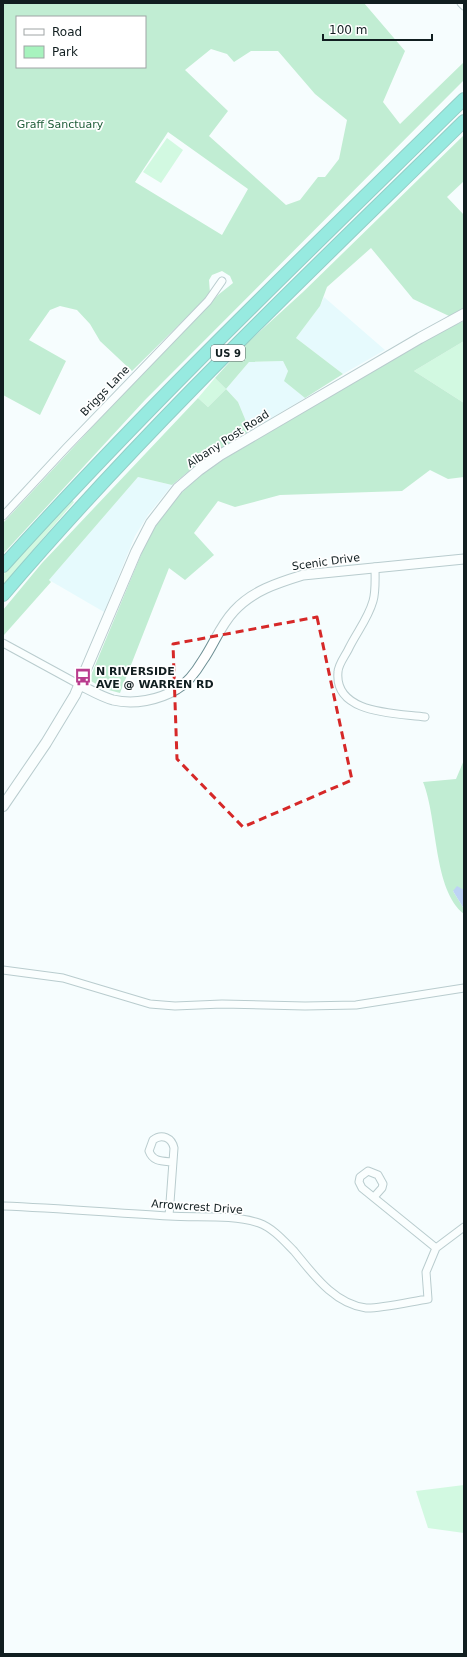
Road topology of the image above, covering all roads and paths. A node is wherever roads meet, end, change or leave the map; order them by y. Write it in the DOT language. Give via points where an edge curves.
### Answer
graph roads {
  1 [pos="461,3"];
  2 [pos="464,6"];
  3 [pos="464,99"];
  4 [pos="464,121"];
  5 [pos="222,281"];
  6 [pos="464,314"];
  7 [pos="3,516"];
  8 [pos="464,559"];
  9 [pos="3,566"];
  10 [pos="375,567"];
  11 [pos="3,595"];
  12 [pos="3,642"];
  13 [pos="80,685"];
  14 [pos="425,717"];
  15 [pos="3,806"];
  16 [pos="3,970"];
  17 [pos="464,988"];
  18 [pos="173,1162"];
  19 [pos="374,1197"];
  20 [pos="3,1206"];
  21 [pos="169,1216"];
  22 [pos="464,1227"];
  23 [pos="436,1248"];
  1 -- 2 [label="street"];
  3 -- 9 [label="highway, US 9" via="210,349"];
  4 -- 11 [label="highway, US 9" via="227,354 102,483"];
  5 -- 7 [label="street, Briggs Lane" via="208,301"];
  6 -- 13 [label="main road, Albany Post Road" via="227,451 178,488 158,512 141,540"];
  8 -- 10 [label="street, Scenic Drive"];
  10 -- 13 [label="street, Scenic Drive" via="303,575 255,593 234,611 187,681 178,689 160,697 141,702 113,700"];
  10 -- 14 [label="street" via="374,599 368,617 348,648 338,671 340,690 351,702 371,710"];
  12 -- 13 [label="street"];
  13 -- 15 [label="main road, Albany Post Road" via="64,714"];
  16 -- 17 [label="street" via="63,978 150,1004 175,1006 356,1005"];
  18 -- 21 [label="street"];
  19 -- 23 [label="street"];
  20 -- 21 [label="street, Arrowcrest Drive"];
  21 -- 23 [label="street, Arrowcrest Drive" via="226,1218 259,1223 270,1228 336,1296 366,1308 428,1299 426,1272"];
  22 -- 23 [label="street"];
}
